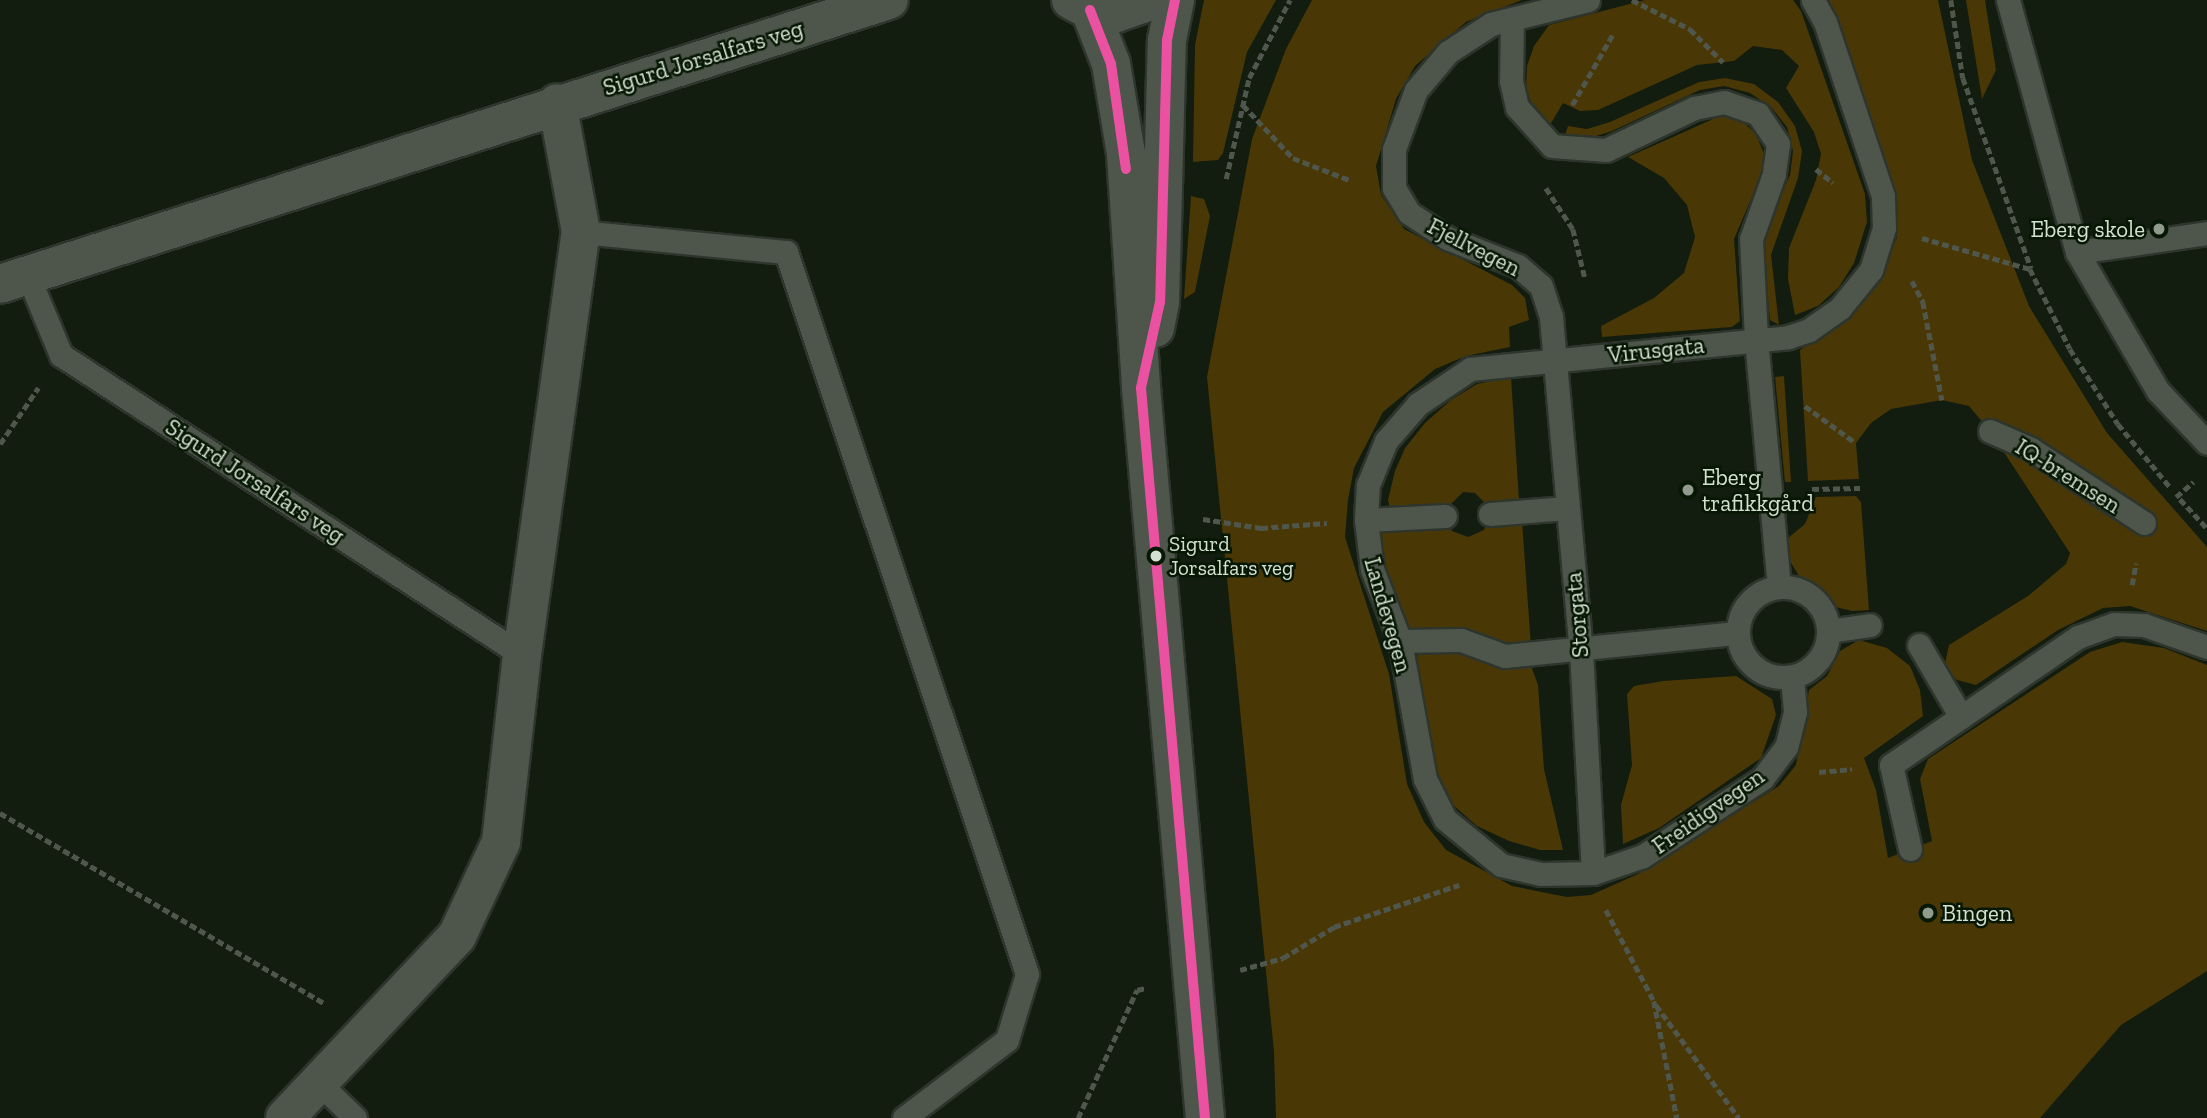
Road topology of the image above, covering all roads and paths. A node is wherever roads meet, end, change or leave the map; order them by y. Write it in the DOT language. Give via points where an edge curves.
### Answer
graph roads {
  1 [pos="889,0"];
  2 [pos="1153,0"];
  3 [pos="1175,0"];
  4 [pos="1290,0"];
  5 [pos="1588,0"];
  6 [pos="1632,0"];
  7 [pos="1813,0"];
  8 [pos="1951,0"];
  9 [pos="2008,0"];
  10 [pos="1081,5"];
  11 [pos="1626,13"];
  12 [pos="1512,20"];
  13 [pos="1619,24"];
  14 [pos="1728,67"];
  15 [pos="557,103"];
  16 [pos="1243,105"];
  17 [pos="1565,118"];
  18 [pos="1552,146"];
  19 [pos="1226,179"];
  20 [pos="1394,188"];
  21 [pos="1884,228"];
  22 [pos="580,232"];
  23 [pos="2207,233"];
  24 [pos="2077,253"];
  25 [pos="2029,268"];
  26 [pos="14,280"];
  27 [pos="1585,283"];
  28 [pos="1756,339"];
  29 [pos="61,355"];
  30 [pos="1556,358"];
  31 [pos="1141,388"];
  32 [pos="1793,397"];
  33 [pos="1942,400"];
  34 [pos="1990,431"];
  35 [pos="1856,443"];
  36 [pos="2207,443"];
  37 [pos="0,444"];
  38 [pos="1860,488"];
  39 [pos="1801,490"];
  40 [pos="1567,508"];
  41 [pos="1490,514"];
  42 [pos="1446,516"];
  43 [pos="1203,519"];
  44 [pos="1366,520"];
  45 [pos="2144,523"];
  46 [pos="2207,528"];
  47 [pos="1779,586"];
  48 [pos="1870,625"];
  49 [pos="1828,631"];
  50 [pos="1737,633"];
  51 [pos="1400,641"];
  52 [pos="1919,645"];
  53 [pos="2207,648"];
  54 [pos="1581,650"];
  55 [pos="522,655"];
  56 [pos="1792,677"];
  57 [pos="1961,717"];
  58 [pos="1891,765"];
  59 [pos="1763,778"];
  60 [pos="0,813"];
  61 [pos="1910,849"];
  62 [pos="1501,864"];
  63 [pos="1593,873"];
  64 [pos="1193,979"];
  65 [pos="1654,1001"];
  66 [pos="370,1031"];
  67 [pos="319,1083"];
  68 [pos="285,1118"];
  69 [pos="355,1118"];
  70 [pos="904,1118"];
  71 [pos="1078,1118"];
  72 [pos="1205,1118"];
  73 [pos="1677,1118"];
  74 [pos="1739,1118"];
  1 -- 15 [label="street, Sigurd Jorsalfars veg"];
  2 -- 10 [label="street" via="1116,13"];
  3 -- 31 [label="street" via="1167,40 1160,302"];
  4 -- 16 [label="path" via="1249,78"];
  5 -- 12 [label="lane"];
  6 -- 11 [label="path"];
  6 -- 14 [label="path" via="1690,29"];
  7 -- 21 [label="lane" via="1825,22 1884,196"];
  8 -- 25 [label="path" via="1963,78"];
  9 -- 24 [label="lane"];
  10 -- 31 [label="street" via="1111,64 1126,154"];
  12 -- 18 [label="lane" via="1511,81 1517,107"];
  12 -- 20 [label="lane" via="1491,24 1448,52 1416,90 1394,149"];
  13 -- 17 [label="path"];
  15 -- 22 [label="street"];
  15 -- 26 [label="street, Sigurd Jorsalfars veg"];
  16 -- 19 [label="path"];
  16 -- 20 [label="path" via="1293,158 1367,187"];
  18 -- 27 [label="path" via="1541,166 1546,189 1573,229"];
  18 -- 28 [label="lane" via="1606,150 1694,108 1724,102 1758,114 1777,144 1774,174 1751,239"];
  20 -- 30 [label="lane, Fjellvegen" via="1409,213 1447,238 1518,266 1541,286 1552,317"];
  21 -- 28 [label="lane" via="1871,270 1840,308 1809,330"];
  21 -- 33 [label="path" via="1923,302"];
  22 -- 55 [label="street"];
  22 -- 70 [label="lane" via="786,252 1027,974 1007,1040"];
  23 -- 24 [label="lane"];
  24 -- 25 [label="path"];
  24 -- 36 [label="lane" via="2158,391"];
  25 -- 46 [label="path" via="2070,349 2118,424"];
  26 -- 29 [label="lane, Sigurd Jorsalfars veg"];
  28 -- 30 [label="lane, Virusgata"];
  28 -- 47 [label="lane"];
  29 -- 37 [label="path"];
  29 -- 55 [label="lane, Sigurd Jorsalfars veg"];
  30 -- 40 [label="lane, Storgata"];
  30 -- 44 [label="lane, Landevegen" via="1470,369 1418,404 1387,441 1368,485"];
  31 -- 64 [label="street"];
  32 -- 35 [label="path"];
  34 -- 45 [label="lane, IQ-bremsen" via="2031,449"];
  38 -- 39 [label="path"];
  40 -- 41 [label="lane"];
  40 -- 54 [label="lane, Storgata"];
  42 -- 44 [label="lane"];
  43 -- 44 [label="path" via="1261,528"];
  44 -- 51 [label="lane, Landevegen" via="1371,569"];
  47 -- 49 [label="lane" via="1801,591 1818,604"];
  47 -- 50 [label="lane" via="1754,596 1745,607"];
  48 -- 49 [label="lane"];
  49 -- 56 [label="lane" via="1815,665"];
  50 -- 54 [label="lane"];
  50 -- 56 [label="lane" via="1745,658 1754,668 1766,675"];
  51 -- 54 [label="lane" via="1461,640 1505,656"];
  51 -- 62 [label="lane, Landevegen" via="1425,779 1445,819"];
  52 -- 57 [label="lane"];
  53 -- 57 [label="lane" via="2144,625 2114,624 2078,637"];
  54 -- 63 [label="lane, Storgata"];
  55 -- 66 [label="street" via="501,842 457,936"];
  56 -- 59 [label="lane, Freidigvegen" via="1795,712 1786,747"];
  57 -- 58 [label="lane"];
  58 -- 59 [label="path"];
  58 -- 61 [label="lane"];
  59 -- 63 [label="lane, Freidigvegen" via="1643,856"];
  60 -- 66 [label="path"];
  62 -- 63 [label="lane, Landevegen" via="1541,874"];
  62 -- 64 [label="path" via="1455,887 1334,927 1283,958"];
  63 -- 65 [label="path" via="1609,916"];
  64 -- 71 [label="path" via="1137,990"];
  64 -- 72 [label="street"];
  65 -- 73 [label="path"];
  65 -- 74 [label="path"];
  66 -- 67 [label="street"];
  67 -- 68 [label="street"];
  67 -- 69 [label="lane"];
}
